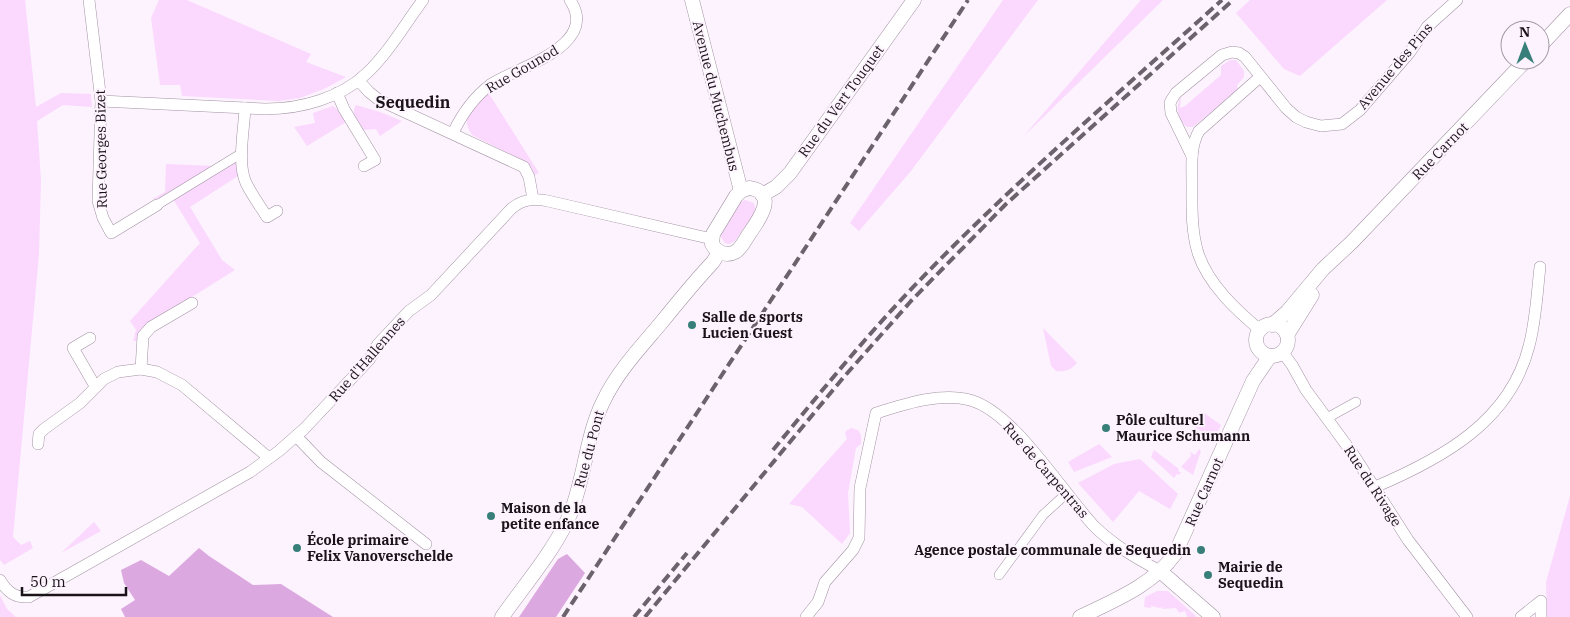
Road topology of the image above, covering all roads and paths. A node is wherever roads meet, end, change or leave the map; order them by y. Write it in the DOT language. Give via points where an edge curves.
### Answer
graph roads {
  1 [pos="89,0"];
  2 [pos="423,0"];
  3 [pos="570,0"];
  4 [pos="692,0"];
  5 [pos="914,0"];
  6 [pos="1457,0"];
  7 [pos="1570,14"];
  8 [pos="1550,35"];
  9 [pos="1516,70"];
  10 [pos="1260,77"];
  11 [pos="359,80"];
  12 [pos="337,93"];
  13 [pos="101,101"];
  14 [pos="245,108"];
  15 [pos="453,133"];
  16 [pos="242,153"];
  17 [pos="1192,156"];
  18 [pos="364,166"];
  19 [pos="741,191"];
  20 [pos="762,195"];
  21 [pos="533,199"];
  22 [pos="157,205"];
  23 [pos="277,211"];
  24 [pos="712,239"];
  25 [pos="1352,242"];
  26 [pos="719,252"];
  27 [pos="1540,266"];
  28 [pos="192,303"];
  29 [pos="1266,328"];
  30 [pos="1287,334"];
  31 [pos="90,338"];
  32 [pos="1270,352"];
  33 [pos="141,369"];
  34 [pos="96,386"];
  35 [pos="1356,402"];
  36 [pos="1327,418"];
  37 [pos="296,436"];
  38 [pos="38,444"];
  39 [pos="269,458"];
  40 [pos="1374,487"];
  41 [pos="1067,493"];
  42 [pos="426,544"];
  43 [pos="1160,570"];
  44 [pos="999,575"];
  45 [pos="0,580"];
  46 [pos="503,614"];
  47 [pos="806,617"];
  48 [pos="1080,617"];
  49 [pos="1213,617"];
  50 [pos="1467,617"];
  51 [pos="1521,617"];
  52 [pos="1541,617"];
  1 -- 13 [label="street, Rue Georges Bizet"];
  2 -- 11 [label="street" via="386,51"];
  3 -- 15 [label="street, Rue Gounod" via="576,20 566,41 545,59 501,78 484,90 464,112"];
  4 -- 19 [label="street, Avenue du Muchembus"];
  5 -- 20 [label="street, Rue du Vert Touquet" via="790,173"];
  6 -- 10 [label="street, Avenue des Pins" via="1428,27 1360,110 1342,124 1321,126 1296,117"];
  7 -- 8 [label="street"];
  9 -- 25 [label="street, Rue Carnot"];
  10 -- 17 [label="street" via="1199,131"];
  10 -- 17 [label="street, Avenue des Pins" via="1245,57 1227,52 1176,93 1170,108"];
  11 -- 12 [label="street"];
  11 -- 15 [label="street" via="379,100"];
  12 -- 14 [label="street" via="290,108"];
  12 -- 18 [label="street" via="375,160"];
  13 -- 14 [label="street"];
  13 -- 22 [label="street, Rue Georges Bizet" via="98,201 110,233"];
  14 -- 16 [label="street"];
  15 -- 21 [label="street" via="524,168"];
  16 -- 22 [label="street, Rue Georges Bizet"];
  16 -- 23 [label="street" via="246,183 267,217"];
  17 -- 29 [label="street" via="1194,229 1198,253 1218,288 1236,307"];
  19 -- 20 [label="street" via="749,188"];
  19 -- 24 [label="street"];
  20 -- 26 [label="street" via="765,204 762,214 738,250 729,254"];
  21 -- 24 [label="street"];
  21 -- 37 [label="street, Rue d'Hallennes" via="522,201 510,209 432,295 409,311 378,344 369,360"];
  24 -- 26 [label="street"];
  25 -- 29 [label="street, Rue Carnot" via="1323,269 1287,312"];
  25 -- 30 [label="street, Rue Carnot" via="1303,307"];
  26 -- 46 [label="street, Rue du Pont" via="613,384 594,423 568,520"];
  27 -- 40 [label="street" via="1530,346 1499,407 1445,453"];
  28 -- 33 [label="street" via="151,327 143,336"];
  29 -- 30 [label="street" via="1281,327"];
  29 -- 32 [label="street" via="1257,339"];
  30 -- 32 [label="street" via="1288,344"];
  31 -- 34 [label="street" via="72,348"];
  32 -- 36 [label="street, Rue du Rivage" via="1292,365"];
  32 -- 43 [label="street, Rue Carnot" via="1255,362 1253,381 1180,546 1171,561"];
  33 -- 34 [label="street" via="118,372"];
  33 -- 39 [label="street" via="157,372 182,385"];
  34 -- 38 [label="street" via="80,403 44,429"];
  35 -- 36 [label="street"];
  36 -- 40 [label="street, Rue du Rivage"];
  37 -- 39 [label="street, Rue d'Hallennes"];
  37 -- 42 [label="street" via="321,462"];
  39 -- 45 [label="street, Rue d'Hallennes" via="250,472 29,597 10,593"];
  40 -- 50 [label="street, Rue du Rivage" via="1417,553"];
  41 -- 43 [label="street, Rue de Carpentras" via="1106,537"];
  41 -- 44 [label="street" via="1042,514"];
  41 -- 47 [label="street, Rue de Carpentras" via="1013,430 976,402 946,398 912,402 876,413 860,488 859,538 853,550 825,582 818,602"];
  43 -- 48 [label="street" via="1130,592"];
  43 -- 49 [label="street"];
  51 -- 52 [label="street" via="1541,601"];
}
